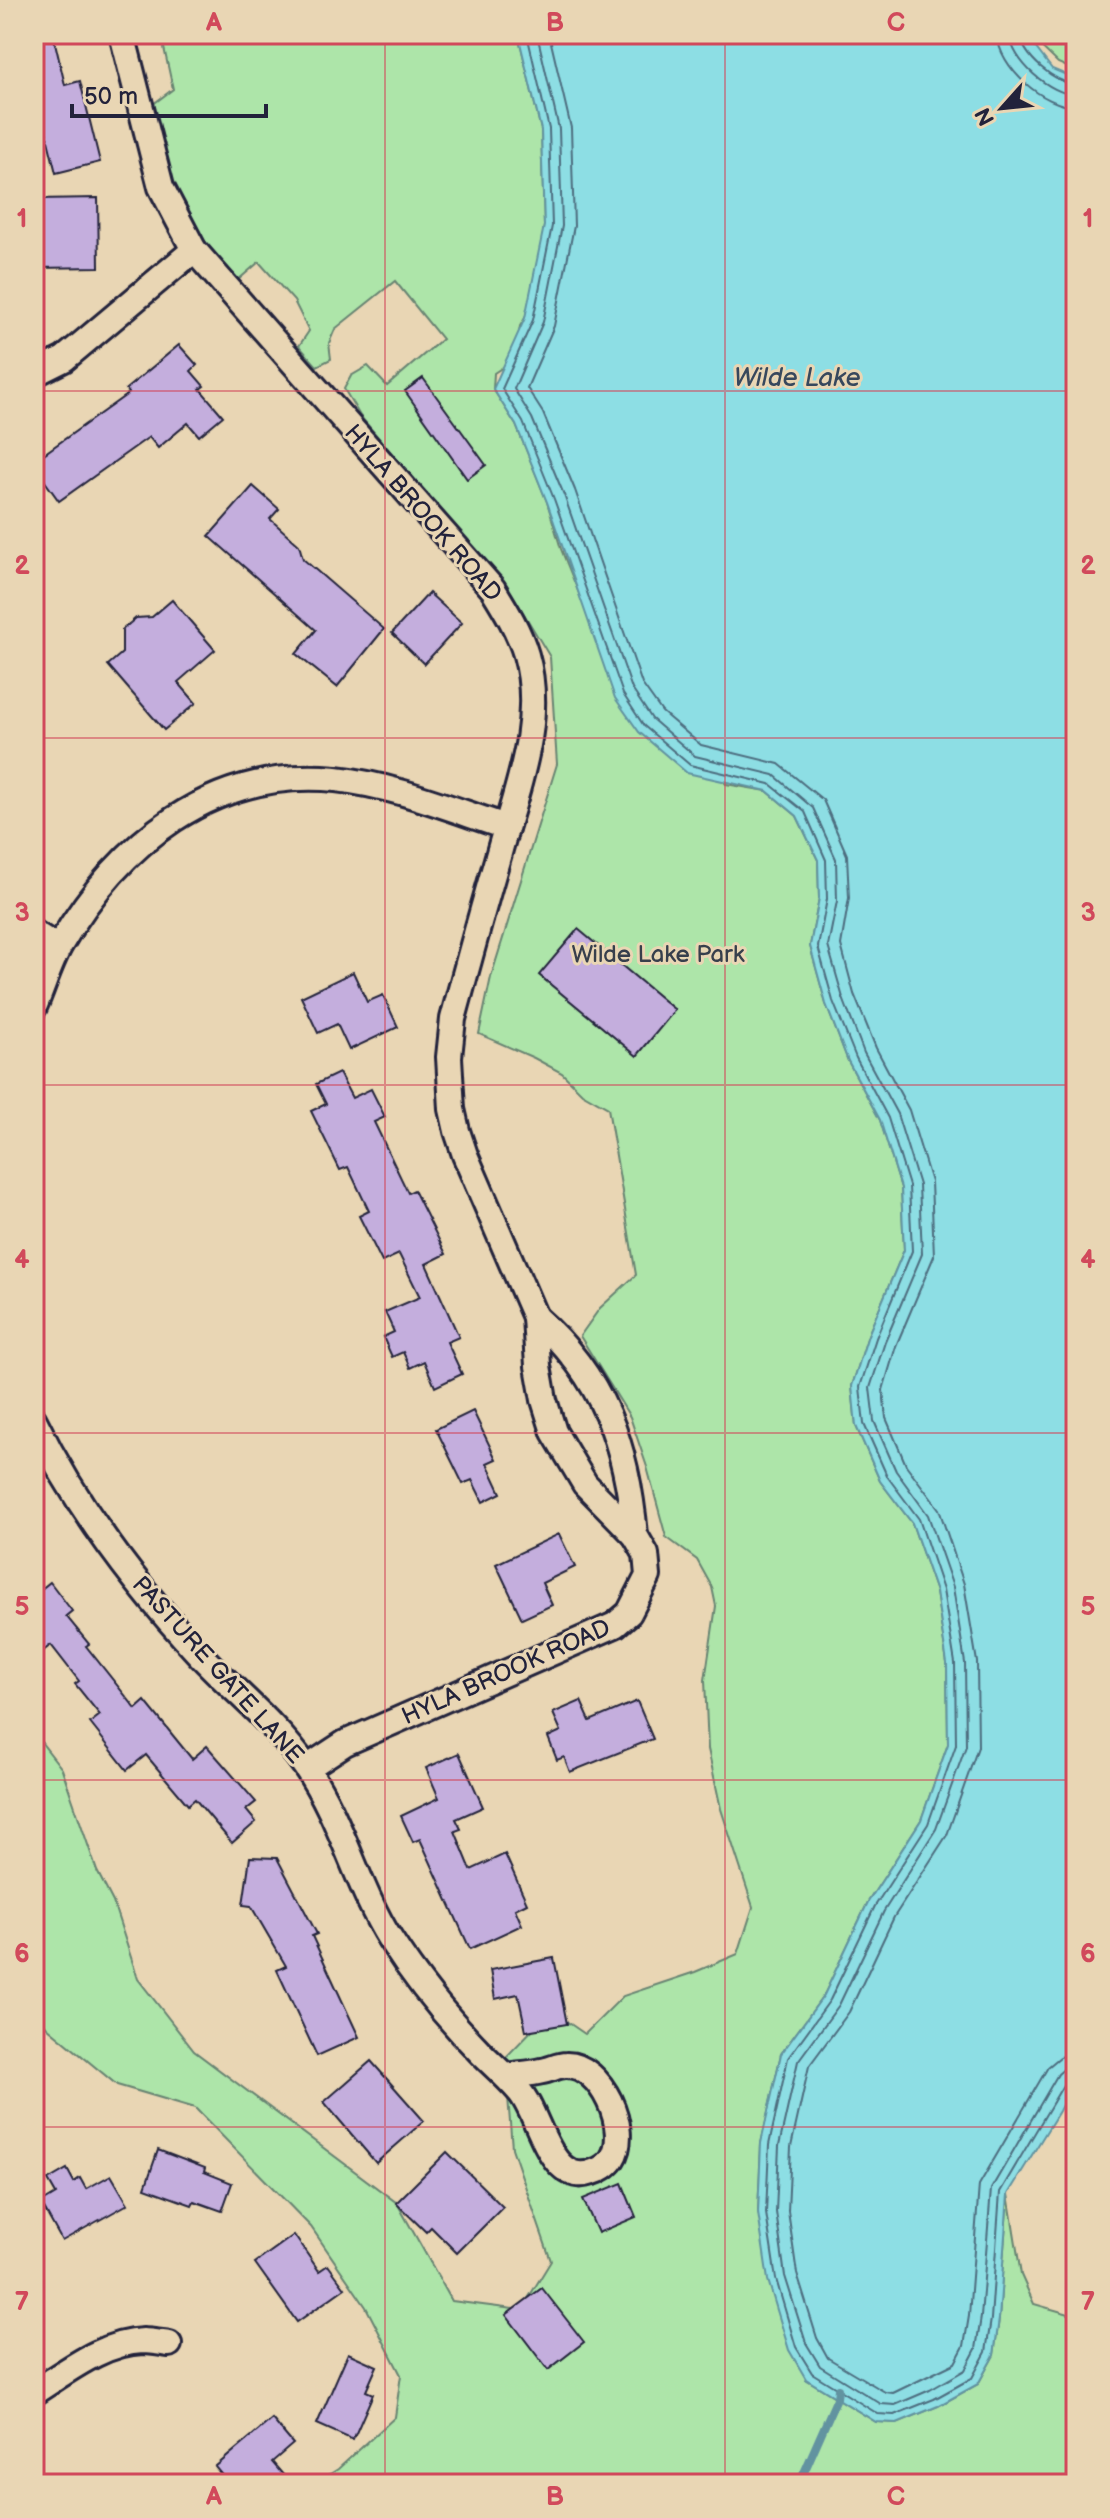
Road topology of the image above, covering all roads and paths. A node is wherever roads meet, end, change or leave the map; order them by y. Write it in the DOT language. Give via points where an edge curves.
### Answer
graph roads {
  1 [pos="122,34"];
  2 [pos="194,250"];
  3 [pos="34,374"];
  4 [pos="506,827"];
  5 [pos="34,933"];
  6 [pos="58,948"];
  7 [pos="34,1007"];
  8 [pos="535,1317"];
  9 [pos="34,1420"];
  10 [pos="635,1535"];
  11 [pos="307,1768"];
  12 [pos="506,2076"];
  13 [pos="169,2344"];
  14 [pos="34,2392"];
  1 -- 2 [label="street, HYLA BROOK ROAD" via="161,187"];
  2 -- 3 [label="street" via="64,359"];
  2 -- 4 [label="street, HYLA BROOK ROAD" via="471,562 513,623 526,657 530,736"];
  4 -- 6 [label="street" via="339,779 262,781 183,814 142,842 84,906"];
  4 -- 8 [label="street, HYLA BROOK ROAD" via="453,1019 450,1086 465,1155"];
  5 -- 6 [label="street"];
  6 -- 7 [label="street"];
  8 -- 10 [label="street, HYLA BROOK ROAD" via="571,1352 606,1406 625,1464"];
  8 -- 10 [label="street, HYLA BROOK ROAD" via="538,1366 554,1432 585,1484"];
  9 -- 11 [label="street, PASTURE GATE LANE" via="69,1484 146,1594"];
  10 -- 11 [label="street, HYLA BROOK ROAD" via="646,1554 648,1576 629,1613 615,1625 345,1743"];
  11 -- 12 [label="street, PASTURE GATE LANE" via="389,1938 424,1988"];
  12 -- 12 [label="street, PASTURE GATE LANE" via="524,2097 563,2168 587,2174 612,2160 619,2142 618,2122 595,2078 585,2070 566,2065"];
  13 -- 14 [label="street" via="143,2341 119,2346"];
}
